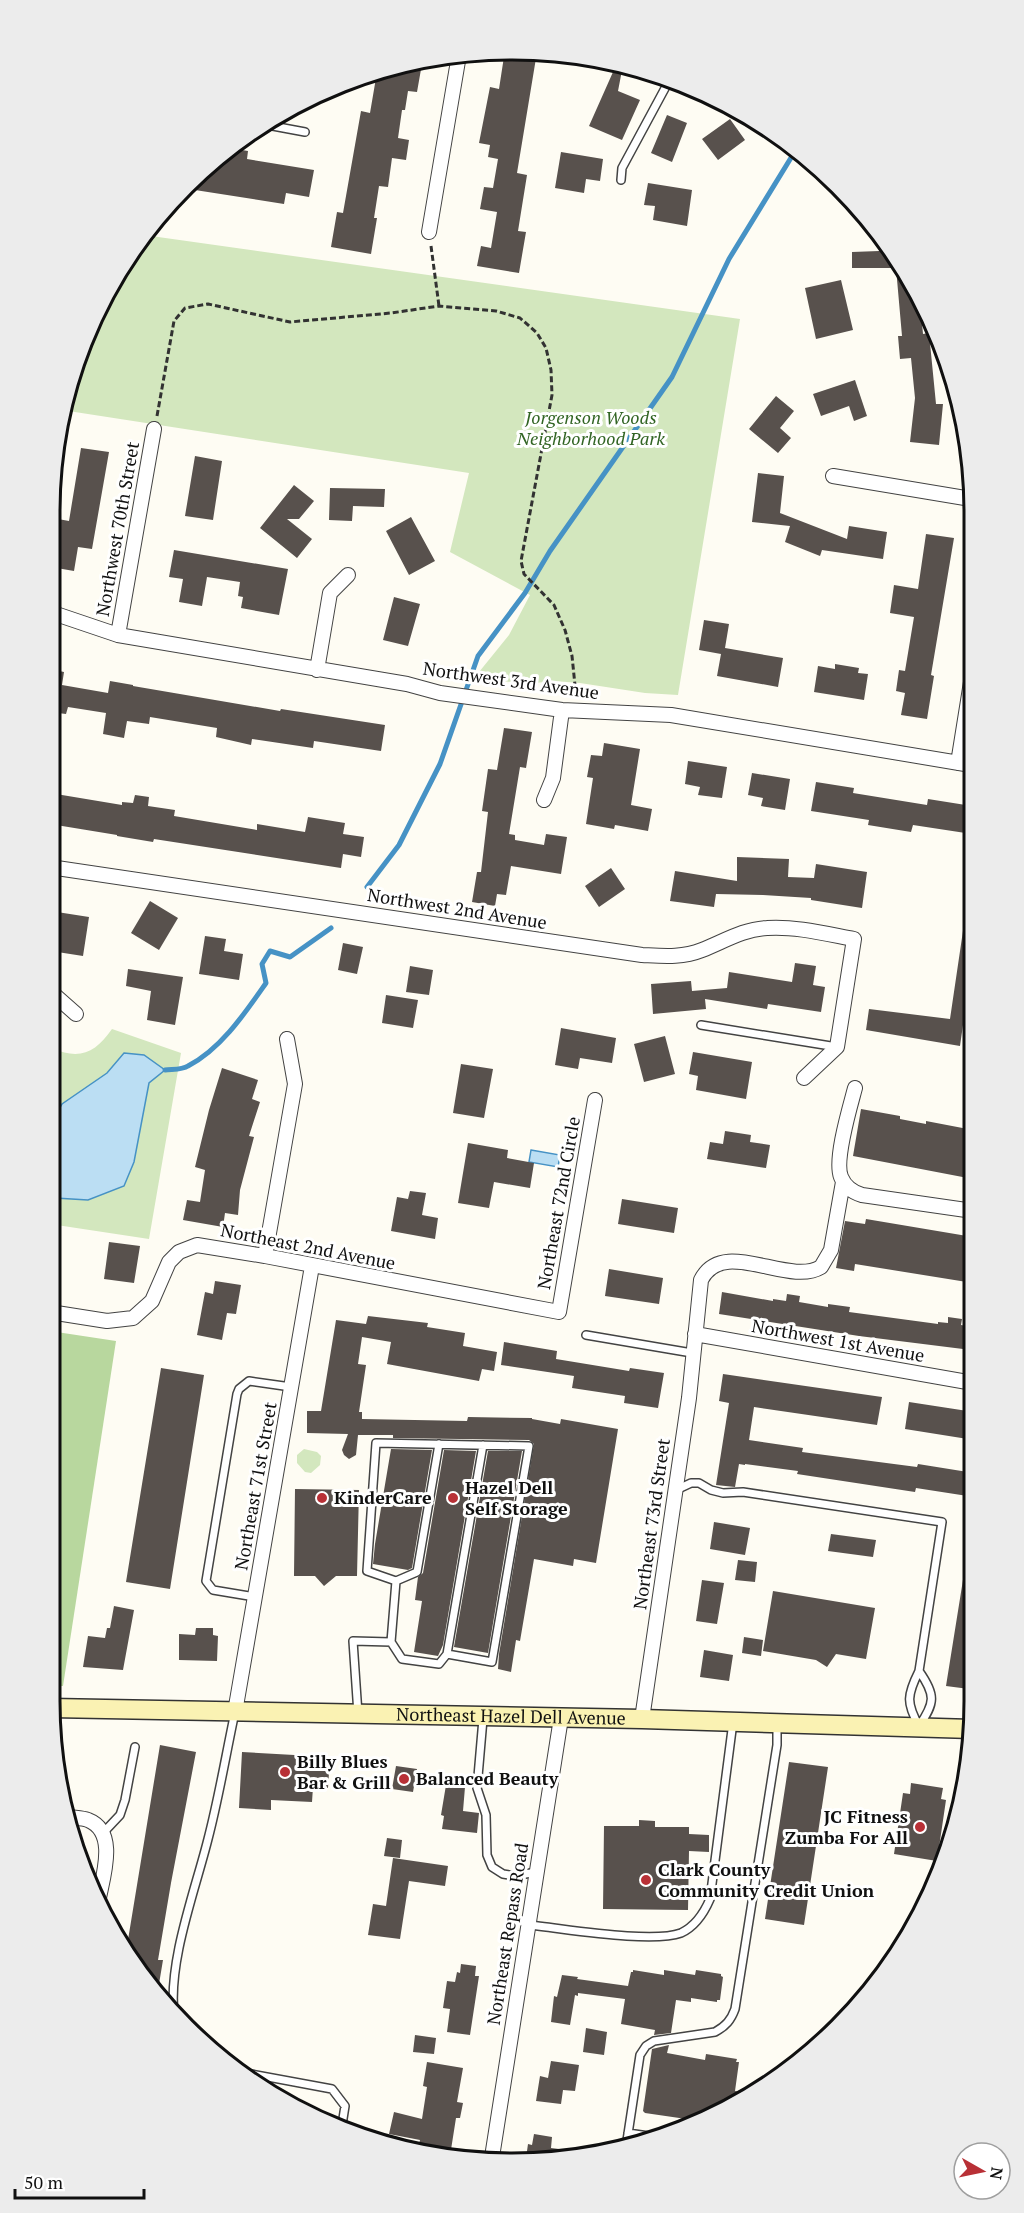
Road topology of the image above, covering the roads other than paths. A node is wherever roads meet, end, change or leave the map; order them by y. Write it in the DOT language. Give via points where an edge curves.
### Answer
graph roads {
  1 [pos="458,64"];
  2 [pos="666,87"];
  3 [pos="277,127"];
  4 [pos="305,132"];
  5 [pos="621,180"];
  6 [pos="429,232"];
  7 [pos="154,429"];
  8 [pos="833,476"];
  9 [pos="964,498"];
  10 [pos="348,575"];
  11 [pos="60,615"];
  12 [pos="118,635"];
  13 [pos="317,670"];
  14 [pos="569,711"];
  15 [pos="964,764"];
  16 [pos="544,800"];
  17 [pos="60,868"];
  18 [pos="60,1000"];
  19 [pos="76,1014"];
  20 [pos="701,1025"];
  21 [pos="287,1039"];
  22 [pos="837,1047"];
  23 [pos="804,1078"];
  24 [pos="855,1088"];
  25 [pos="595,1100"];
  26 [pos="843,1182"];
  27 [pos="964,1210"];
  28 [pos="265,1256"];
  29 [pos="312,1266"];
  30 [pos="559,1312"];
  31 [pos="60,1314"];
  32 [pos="695,1334"];
  33 [pos="586,1335"];
  34 [pos="692,1353"];
  35 [pos="964,1381"];
  36 [pos="291,1387"];
  37 [pos="439,1444"];
  38 [pos="483,1445"];
  39 [pos="675,1491"];
  40 [pos="396,1581"];
  41 [pos="255,1597"];
  42 [pos="391,1642"];
  43 [pos="447,1654"];
  44 [pos="919,1671"];
  45 [pos="60,1708"];
  46 [pos="235,1712"];
  47 [pos="358,1714"];
  48 [pos="483,1716"];
  49 [pos="561,1718"];
  50 [pos="642,1719"];
  51 [pos="733,1722"];
  52 [pos="777,1723"];
  53 [pos="920,1726"];
  54 [pos="963,1728"];
  55 [pos="135,1747"];
  56 [pos="75,1818"];
  57 [pos="103,1833"];
  58 [pos="536,1872"];
  59 [pos="101,1888"];
  60 [pos="528,1924"];
  61 [pos="173,2000"];
  62 [pos="259,2075"];
  63 [pos="343,2120"];
  64 [pos="628,2133"];
  65 [pos="639,2135"];
  66 [pos="627,2138"];
  67 [pos="493,2152"];
  1 -- 6 [label="street"];
  2 -- 5 [label="lane" via="622,168"];
  3 -- 4 [label="lane"];
  7 -- 12 [label="street, Northwest 70th Street"];
  8 -- 9 [label="street"];
  10 -- 13 [label="street" via="330,592"];
  11 -- 12 [label="street, Northwest 3rd Avenue"];
  12 -- 13 [label="street, Northwest 3rd Avenue"];
  13 -- 14 [label="street, Northwest 3rd Avenue"];
  14 -- 15 [label="street, Northwest 3rd Avenue" via="671,715"];
  14 -- 16 [label="street"];
  17 -- 22 [label="street, Northwest 2nd Avenue" via="642,955 674,957 700,951 737,934 767,928 854,939"];
  18 -- 19 [label="street"];
  20 -- 22 [label="lane"];
  21 -- 28 [label="street" via="295,1084"];
  22 -- 23 [label="street"];
  24 -- 26 [label="street, Northeast 73rd Street" via="839,1164"];
  25 -- 30 [label="street, Northeast 72nd Circle"];
  26 -- 27 [label="street" via="862,1195"];
  26 -- 32 [label="street, Northeast 73rd Street" via="831,1250 821,1267 802,1272 735,1262 712,1266 701,1280"];
  28 -- 29 [label="street, Northeast 2nd Avenue"];
  28 -- 31 [label="street, Northeast 2nd Avenue" via="197,1245 179,1251 169,1262 152,1301 133,1318 107,1321"];
  29 -- 30 [label="street, Northeast 2nd Avenue"];
  29 -- 36 [label="street, Northeast 71st Street"];
  32 -- 34 [label="street, Northeast 73rd Street"];
  32 -- 35 [label="street, Northwest 1st Avenue"];
  33 -- 34 [label="lane"];
  34 -- 39 [label="street, Northeast 73rd Street"];
  36 -- 41 [label="street, Northeast 71st Street"];
  36 -- 41 [label="lane" via="249,1381 237,1394 206,1581 213,1590"];
  37 -- 38 [label="lane"];
  37 -- 40 [label="lane" via="417,1572"];
  37 -- 40 [label="lane" via="376,1443 367,1571"];
  38 -- 43 [label="lane"];
  38 -- 43 [label="lane" via="529,1446 492,1662"];
  39 -- 44 [label="lane" via="699,1483 723,1493 743,1492 942,1522"];
  39 -- 50 [label="street, Northeast 73rd Street"];
  40 -- 42 [label="lane"];
  41 -- 46 [label="street, Northeast 71st Street"];
  42 -- 43 [label="lane" via="402,1659 439,1664"];
  42 -- 47 [label="lane" via="353,1641"];
  44 -- 53 [label="lane" via="911,1687 910,1709"];
  44 -- 53 [label="lane" via="931,1694 931,1709"];
  45 -- 46 [label="main road, Northeast Hazel Dell Avenue"];
  46 -- 47 [label="main road, Northeast Hazel Dell Avenue"];
  46 -- 61 [label="lane" via="176,1967"];
  47 -- 48 [label="main road, Northeast Hazel Dell Avenue"];
  48 -- 49 [label="main road, Northeast Hazel Dell Avenue"];
  48 -- 58 [label="lane" via="477,1788 486,1815 487,1855 492,1867 503,1874"];
  49 -- 50 [label="main road, Northeast Hazel Dell Avenue"];
  49 -- 58 [label="street, Northeast Repass Road"];
  50 -- 51 [label="main road, Northeast Hazel Dell Avenue"];
  51 -- 52 [label="main road, Northeast Hazel Dell Avenue"];
  51 -- 60 [label="lane" via="710,1899 695,1924 668,1936 621,1935"];
  52 -- 53 [label="main road, Northeast Hazel Dell Avenue"];
  52 -- 64 [label="lane" via="777,1744 735,2008 724,2028 715,2032 654,2041 646,2046 640,2055"];
  53 -- 54 [label="main road, Northeast Hazel Dell Avenue"];
  55 -- 57 [label="lane" via="120,1815"];
  56 -- 57 [label="street" via="89,1820"];
  57 -- 59 [label="street" via="106,1854"];
  58 -- 60 [label="street, Northeast Repass Road"];
  60 -- 67 [label="street, Northeast Repass Road"];
  62 -- 63 [label="lane" via="332,2089 345,2106"];
  64 -- 65 [label="lane"];
  64 -- 66 [label="lane"];
}
